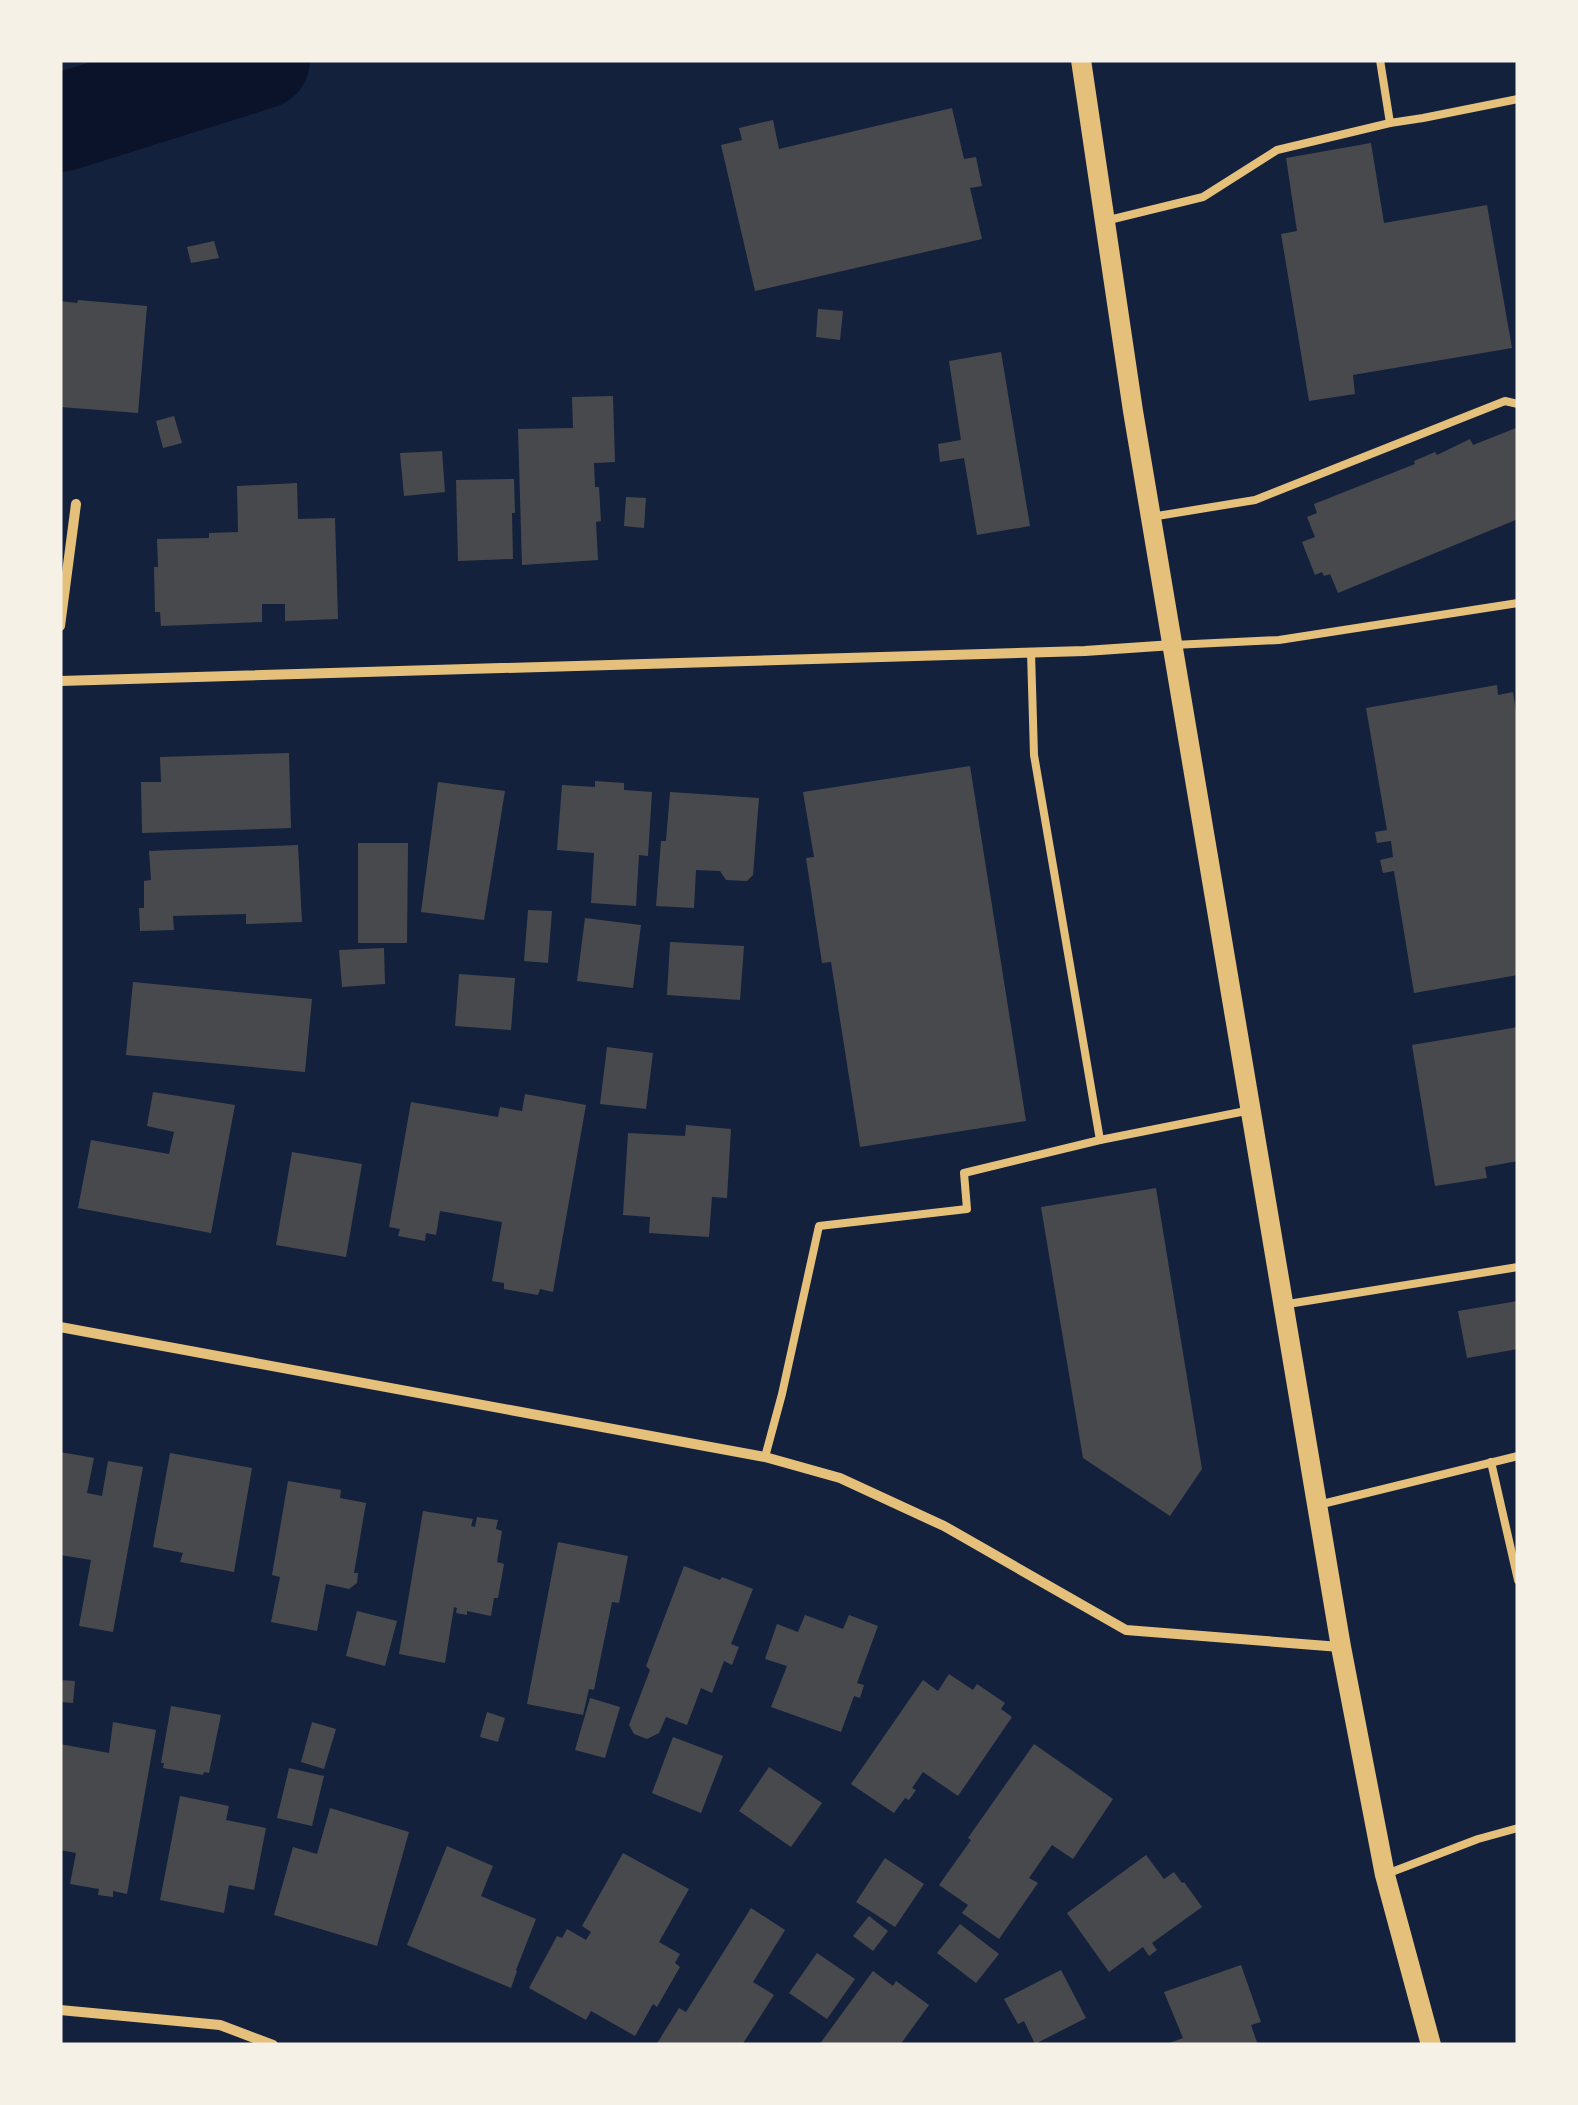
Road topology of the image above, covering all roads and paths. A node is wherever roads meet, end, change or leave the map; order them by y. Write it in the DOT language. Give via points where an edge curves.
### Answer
graph roads {
  1 [pos="1081,60"];
  2 [pos="1380,60"];
  3 [pos="1518,99"];
  4 [pos="1390,122"];
  5 [pos="1105,221"];
  6 [pos="1518,404"];
  7 [pos="76,504"];
  8 [pos="1151,517"];
  9 [pos="1518,602"];
  10 [pos="60,626"];
  11 [pos="1173,645"];
  12 [pos="1030,652"];
  13 [pos="60,682"];
  14 [pos="1250,1110"];
  15 [pos="1100,1140"];
  16 [pos="1518,1267"];
  17 [pos="1283,1305"];
  18 [pos="60,1327"];
  19 [pos="765,1456"];
  20 [pos="1518,1456"];
  21 [pos="1491,1462"];
  22 [pos="1317,1505"];
  23 [pos="1518,1580"];
  24 [pos="1341,1647"];
  25 [pos="1518,1828"];
  26 [pos="1385,1875"];
  27 [pos="60,2010"];
  28 [pos="273,2045"];
  29 [pos="1431,2045"];
  1 -- 5 [label="main road"];
  2 -- 4 [label="lane"];
  3 -- 4 [label="lane"];
  4 -- 5 [label="lane" via="1277,150 1203,197"];
  5 -- 8 [label="main road"];
  6 -- 8 [label="lane" via="1505,401 1256,500"];
  7 -- 10 [label="street"];
  8 -- 11 [label="main road"];
  9 -- 11 [label="lane" via="1279,640"];
  11 -- 12 [label="street"];
  11 -- 14 [label="main road"];
  12 -- 13 [label="street"];
  12 -- 15 [label="lane" via="1034,755"];
  14 -- 15 [label="lane"];
  14 -- 17 [label="main road"];
  15 -- 19 [label="lane" via="964,1174 966,1210 819,1226"];
  16 -- 17 [label="lane"];
  17 -- 22 [label="main road"];
  18 -- 19 [label="street"];
  19 -- 24 [label="street" via="840,1478 944,1526 1126,1630"];
  20 -- 21 [label="lane"];
  21 -- 22 [label="lane"];
  21 -- 23 [label="lane"];
  22 -- 24 [label="main road"];
  24 -- 26 [label="main road"];
  25 -- 26 [label="lane"];
  26 -- 29 [label="main road"];
  27 -- 28 [label="street" via="220,2026"];
}
